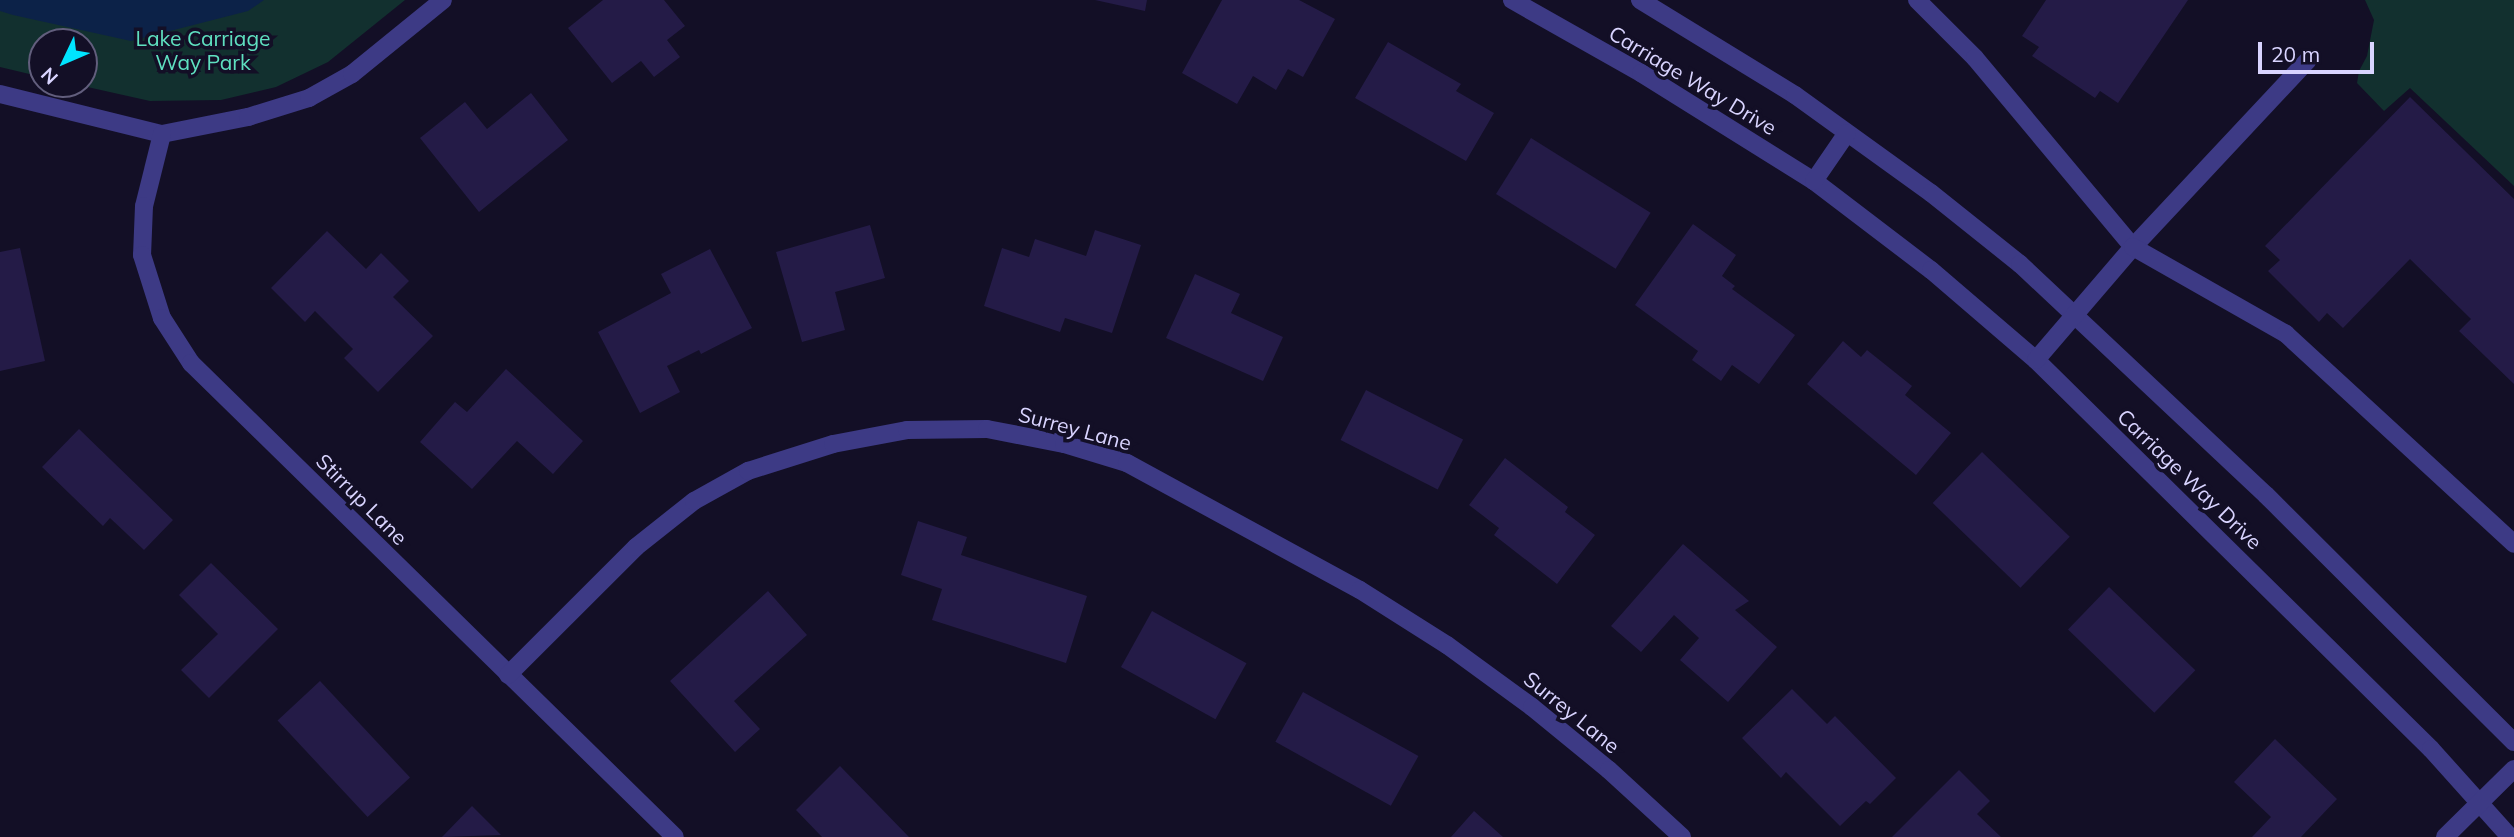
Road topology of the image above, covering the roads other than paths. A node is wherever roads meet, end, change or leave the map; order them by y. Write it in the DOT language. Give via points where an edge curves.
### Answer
graph roads {
  1 [pos="443,0"];
  2 [pos="1512,0"];
  3 [pos="1640,0"];
  4 [pos="1917,0"];
  5 [pos="2308,60"];
  6 [pos="0,94"];
  7 [pos="1847,133"];
  8 [pos="162,134"];
  9 [pos="1814,181"];
  10 [pos="2133,247"];
  11 [pos="2073,313"];
  12 [pos="2036,360"];
  13 [pos="2514,544"];
  14 [pos="508,675"];
  15 [pos="2514,742"];
  16 [pos="2514,769"];
  17 [pos="2479,802"];
  18 [pos="675,837"];
  19 [pos="1682,837"];
  20 [pos="2445,837"];
  21 [pos="2510,837"];
  1 -- 8 [label="street" via="352,75 310,98 248,117"];
  2 -- 9 [label="street, Carriage Way Drive" via="1641,73"];
  3 -- 7 [label="street, Carriage Way Drive" via="1795,95"];
  4 -- 10 [label="street" via="1975,58"];
  5 -- 10 [label="street"];
  6 -- 8 [label="street"];
  7 -- 9 [label="street"];
  7 -- 11 [label="street, Carriage Way Drive" via="1961,216"];
  8 -- 14 [label="street, Stirrup Lane" via="144,206 142,255 162,318 191,363"];
  9 -- 12 [label="street, Carriage Way Drive" via="1931,270"];
  10 -- 11 [label="street"];
  10 -- 13 [label="street" via="2286,334"];
  11 -- 12 [label="street"];
  11 -- 15 [label="street, Carriage Way Drive" via="2266,495"];
  12 -- 17 [label="street, Carriage Way Drive" via="2431,749"];
  14 -- 18 [label="street, Stirrup Lane"];
  14 -- 19 [label="street, Surrey Lane" via="664,523 748,471 833,444 907,430 987,429 1064,444 1127,463 1360,590 1532,707"];
  16 -- 17 [label="street"];
  17 -- 20 [label="street"];
  17 -- 21 [label="street, Carriage Way Drive"];
}
